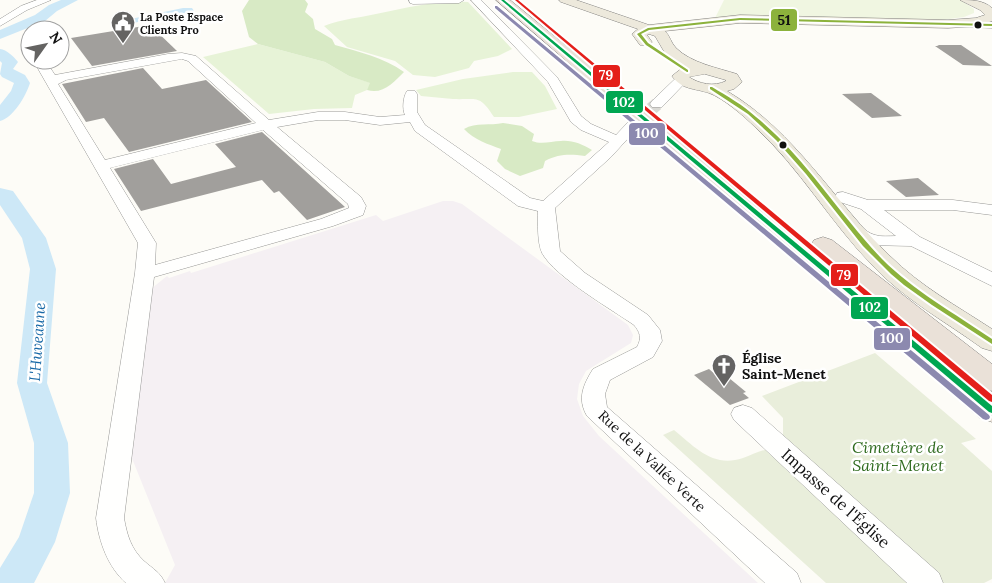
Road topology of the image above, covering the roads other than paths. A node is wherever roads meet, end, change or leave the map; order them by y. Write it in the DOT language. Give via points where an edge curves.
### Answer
graph roads {
  1 [pos="46,0"];
  2 [pos="459,0"];
  3 [pos="476,0"];
  4 [pos="502,0"];
  5 [pos="517,0"];
  6 [pos="554,0"];
  7 [pos="566,0"];
  8 [pos="968,0"];
  9 [pos="414,1"];
  10 [pos="986,16"];
  11 [pos="701,22"];
  12 [pos="907,22"];
  13 [pos="0,23"];
  14 [pos="633,24"];
  15 [pos="667,27"];
  16 [pos="647,36"];
  17 [pos="668,47"];
  18 [pos="706,69"];
  19 [pos="46,70"];
  20 [pos="680,80"];
  21 [pos="53,81"];
  22 [pos="730,86"];
  23 [pos="704,87"];
  24 [pos="411,94"];
  25 [pos="656,104"];
  26 [pos="413,118"];
  27 [pos="266,125"];
  28 [pos="103,167"];
  29 [pos="843,197"];
  30 [pos="867,205"];
  31 [pos="547,206"];
  32 [pos="992,210"];
  33 [pos="851,226"];
  34 [pos="880,241"];
  35 [pos="914,241"];
  36 [pos="145,273"];
  37 [pos="992,280"];
  38 [pos="962,319"];
  39 [pos="992,342"];
  40 [pos="992,380"];
  41 [pos="992,410"];
  42 [pos="744,414"];
  43 [pos="150,583"];
  44 [pos="786,583"];
  45 [pos="928,583"];
  1 -- 13 [label="street" via="24,8"];
  2 -- 9 [label="street"];
  3 -- 31 [label="street" via="553,80 576,119 581,123 627,130"];
  4 -- 41 [label="highway"];
  5 -- 40 [label="highway"];
  6 -- 16 [label="main road"];
  7 -- 14 [label="main road"];
  8 -- 10 [label="main road"];
  10 -- 12 [label="main road"];
  10 -- 12 [label="main road" via="948,24"];
  11 -- 12 [label="main road" via="740,19"];
  11 -- 15 [label="main road"];
  11 -- 17 [label="main road" via="674,33"];
  14 -- 15 [label="main road"];
  14 -- 16 [label="main road"];
  15 -- 16 [label="main road"];
  16 -- 17 [label="main road" via="665,37"];
  16 -- 20 [label="main road" via="674,60"];
  17 -- 18 [label="main road" via="690,63"];
  18 -- 20 [label="main road"];
  18 -- 22 [label="main road" via="732,77 734,82"];
  19 -- 21 [label="street"];
  20 -- 23 [label="main road"];
  20 -- 25 [label="street"];
  21 -- 27 [label="street" via="168,57 192,58"];
  21 -- 28 [label="street"];
  22 -- 23 [label="main road"];
  22 -- 29 [label="main road" via="769,118"];
  23 -- 33 [label="main road" via="735,101 761,123"];
  24 -- 26 [label="street"];
  26 -- 27 [label="street" via="380,121 318,116"];
  26 -- 31 [label="street" via="420,128 524,202"];
  27 -- 28 [label="street"];
  27 -- 36 [label="street" via="355,200 357,212 175,267"];
  28 -- 36 [label="street" via="147,243"];
  29 -- 30 [label="street"];
  29 -- 34 [label="main road"];
  30 -- 32 [label="street" via="953,205"];
  30 -- 35 [label="street"];
  31 -- 44 [label="street, Rue de la Vallée Verte" via="549,246 558,260 641,320 649,330 651,341 645,352 601,375 593,394 596,410"];
  33 -- 34 [label="street" via="866,238"];
  33 -- 38 [label="main road" via="882,262 920,295"];
  34 -- 35 [label="street"];
  34 -- 38 [label="main road" via="900,264"];
  35 -- 37 [label="street"];
  36 -- 43 [label="street" via="110,518 113,539 123,558"];
  38 -- 39 [label="main road"];
  42 -- 45 [label="street, Impasse de l'Église"];
}
